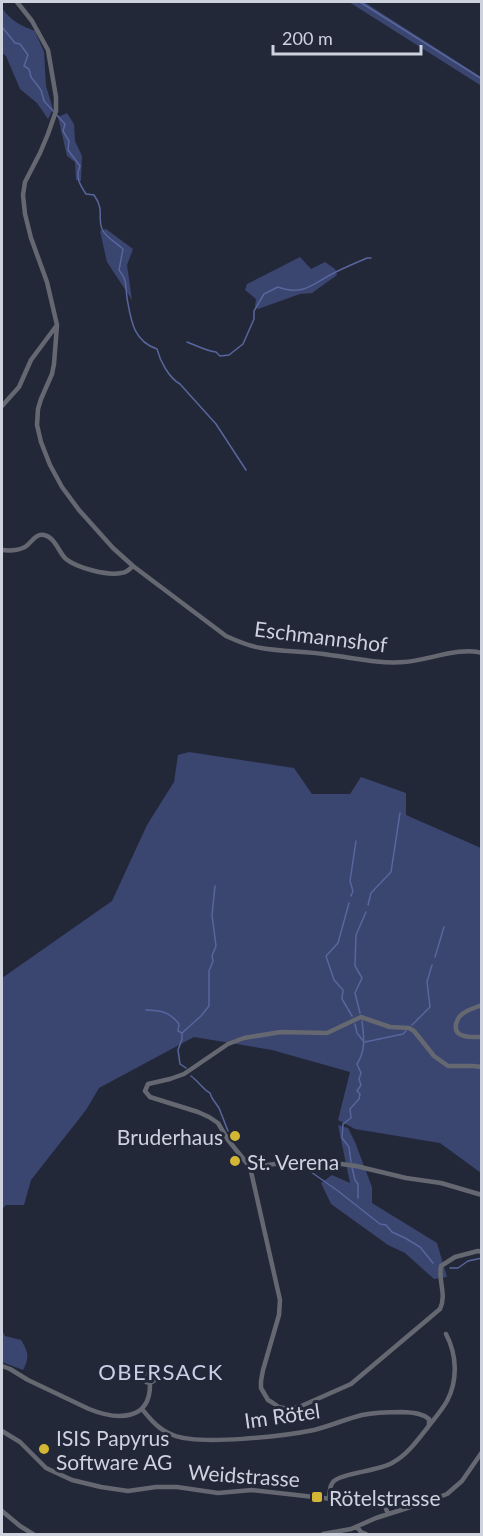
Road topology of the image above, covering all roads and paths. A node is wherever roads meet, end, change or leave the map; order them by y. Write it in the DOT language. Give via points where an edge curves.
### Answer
graph roads {
  1 [pos="17,2"];
  2 [pos="57,325"];
  3 [pos="2,406"];
  4 [pos="2,550"];
  5 [pos="133,566"];
  6 [pos="482,653"];
  7 [pos="482,1005"];
  8 [pos="482,1037"];
  9 [pos="482,1067"];
  10 [pos="250,1167"];
  11 [pos="482,1195"];
  12 [pos="482,1252"];
  13 [pos="446,1334"];
  14 [pos="2,1366"];
  15 [pos="150,1383"];
  16 [pos="142,1409"];
  17 [pos="429,1425"];
  18 [pos="2,1431"];
  19 [pos="482,1452"];
  20 [pos="329,1498"];
  21 [pos="2,1511"];
  22 [pos="387,1514"];
  23 [pos="357,1527"];
  24 [pos="33,1534"];
  25 [pos="323,1534"];
  26 [pos="366,1534"];
  1 -- 2 [label="street, Eschmannshof" via="48,50 56,97 55,114 23,195 31,238"];
  2 -- 3 [label="street" via="31,360 19,387"];
  2 -- 5 [label="street, Eschmannshof" via="52,374 38,409 40,442 62,487 79,510"];
  4 -- 5 [label="street" via="18,550 44,535 76,565 115,574"];
  5 -- 6 [label="street, Eschmannshof" via="226,636 260,648 386,662"];
  7 -- 8 [label="street" via="466,1011 456,1025 460,1035"];
  9 -- 10 [label="street" via="448,1066 409,1028 390,1027 361,1017 327,1033 281,1032 244,1038 228,1044 184,1074 146,1087 150,1097 198,1112 218,1123"];
  10 -- 11 [label="street" via="316,1161 356,1166"];
  10 -- 12 [label="street" via="280,1300 261,1388 268,1400 279,1407 299,1407 351,1384 440,1309 444,1302 441,1266 455,1257"];
  13 -- 17 [label="street" via="451,1343 455,1380 446,1403"];
  14 -- 16 [label="street" via="98,1413 124,1417"];
  15 -- 16 [label="street" via="149,1399"];
  16 -- 17 [label="street, Im Rötel" via="160,1429 192,1440 314,1430 377,1413 420,1414 428,1417"];
  17 -- 20 [label="street" via="410,1449 392,1463 336,1479"];
  18 -- 20 [label="street, Weidstrasse" via="20,1442 46,1468 100,1487 128,1491 177,1487 218,1493 252,1490"];
  19 -- 22 [label="street" via="462,1481 447,1494"];
  20 -- 22 [label="street, Weidstrasse" via="379,1501"];
  21 -- 24 [label="street"];
  22 -- 23 [label="street"];
  23 -- 25 [label="street"];
  23 -- 26 [label="street"];
}
